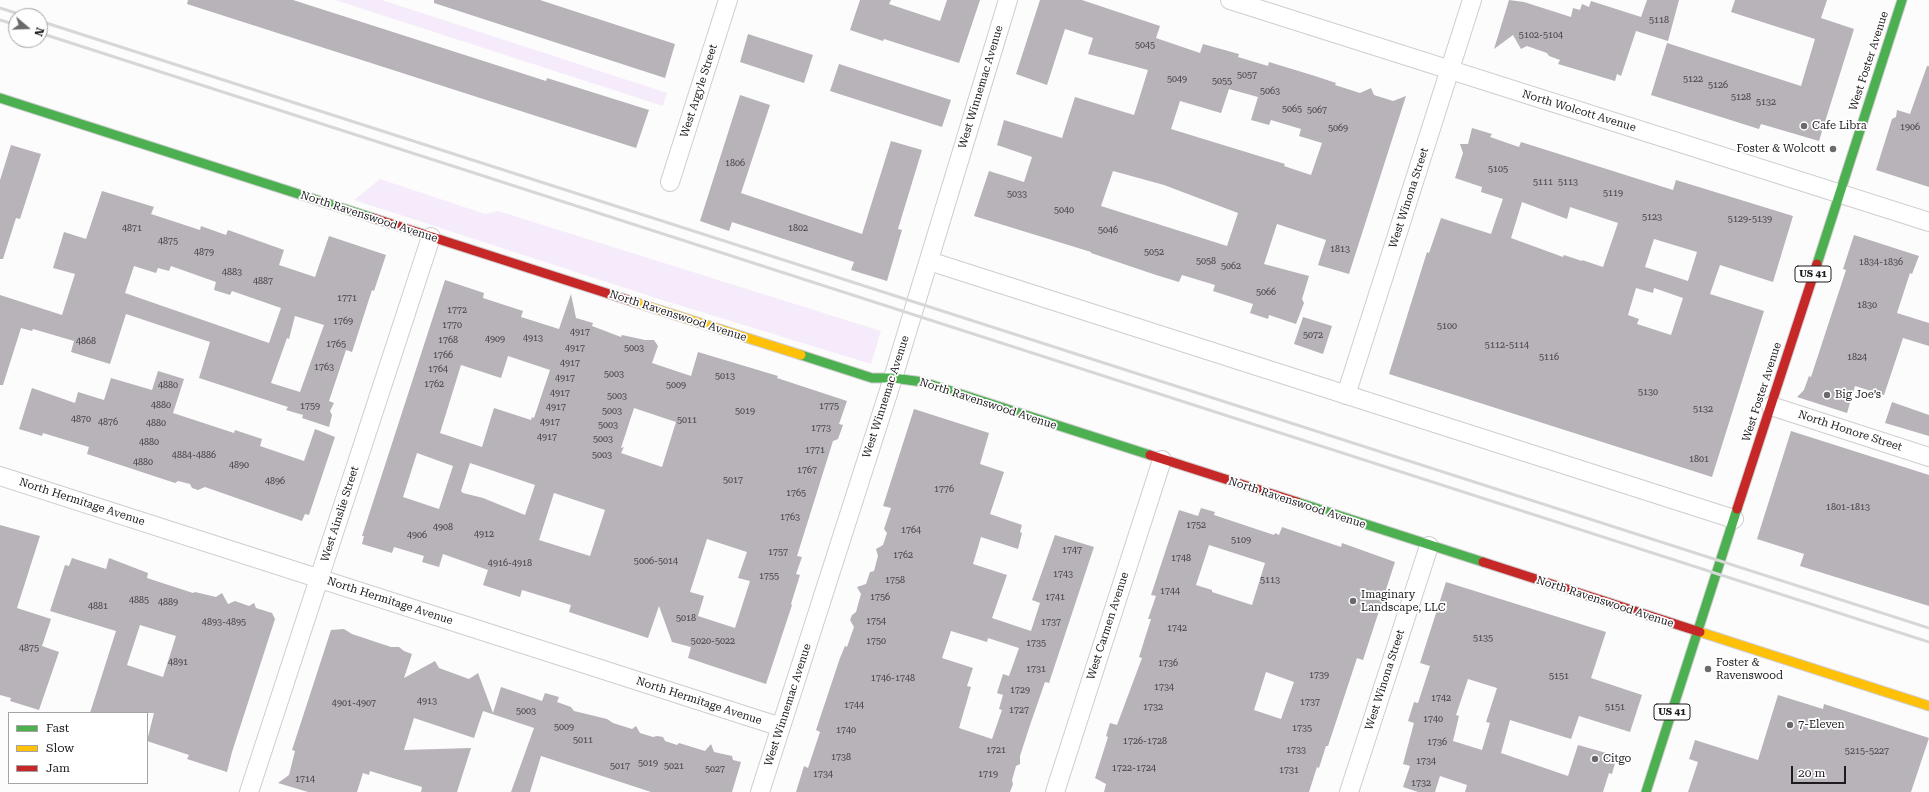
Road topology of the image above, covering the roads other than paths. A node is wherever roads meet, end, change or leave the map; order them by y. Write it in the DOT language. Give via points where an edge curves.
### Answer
graph roads {
  1 [pos="728,0"];
  2 [pos="1008,0"];
  3 [pos="1230,0"];
  4 [pos="1472,0"];
  5 [pos="1902,0"];
  6 [pos="1450,70"];
  7 [pos="0,98"];
  8 [pos="670,182"];
  9 [pos="1839,193"];
  10 [pos="1929,222"];
  11 [pos="431,237"];
  12 [pos="929,261"];
  13 [pos="893,378"];
  14 [pos="1346,395"];
  15 [pos="1771,406"];
  16 [pos="1929,457"];
  17 [pos="1162,460"];
  18 [pos="0,476"];
  19 [pos="1734,519"];
  20 [pos="1429,546"];
  21 [pos="319,578"];
  22 [pos="1698,632"];
  23 [pos="1929,706"];
  24 [pos="781,727"];
  25 [pos="249,792"];
  26 [pos="760,792"];
  27 [pos="1055,792"];
  28 [pos="1348,792"];
  29 [pos="1646,792"];
  1 -- 8 [label="street, West Argyle Street"];
  2 -- 12 [label="street, West Winnemac Avenue"];
  3 -- 6 [label="street, North Wolcott Avenue"];
  4 -- 6 [label="street, West Winona Street"];
  5 -- 9 [label="street, West Foster Avenue / US 41"];
  6 -- 9 [label="street, North Wolcott Avenue"];
  6 -- 14 [label="street, West Winona Street"];
  7 -- 11 [label="street, North Ravenswood Avenue"];
  9 -- 10 [label="street, North Wolcott Avenue"];
  9 -- 15 [label="street, West Foster Avenue / US 41"];
  11 -- 13 [label="street, North Ravenswood Avenue" via="872,378"];
  11 -- 21 [label="street, West Ainslie Street"];
  12 -- 13 [label="street, West Winnemac Avenue"];
  12 -- 14 [label="street"];
  13 -- 17 [label="street, North Ravenswood Avenue" via="923,382"];
  13 -- 24 [label="street, West Winnemac Avenue"];
  14 -- 19 [label="street"];
  15 -- 16 [label="street, North Honore Street"];
  15 -- 19 [label="street, West Foster Avenue / US 41"];
  17 -- 20 [label="street, North Ravenswood Avenue"];
  17 -- 27 [label="street, West Carmen Avenue"];
  18 -- 21 [label="street, North Hermitage Avenue"];
  19 -- 22 [label="street, West Foster Avenue / US 41"];
  20 -- 22 [label="street, North Ravenswood Avenue"];
  20 -- 28 [label="street, West Winona Street"];
  21 -- 24 [label="street, North Hermitage Avenue"];
  21 -- 25 [label="street, West Ainslie Street"];
  22 -- 23 [label="street, North Ravenswood Avenue"];
  22 -- 29 [label="street, West Foster Avenue / US 41"];
  24 -- 26 [label="street, West Winnemac Avenue"];
}
